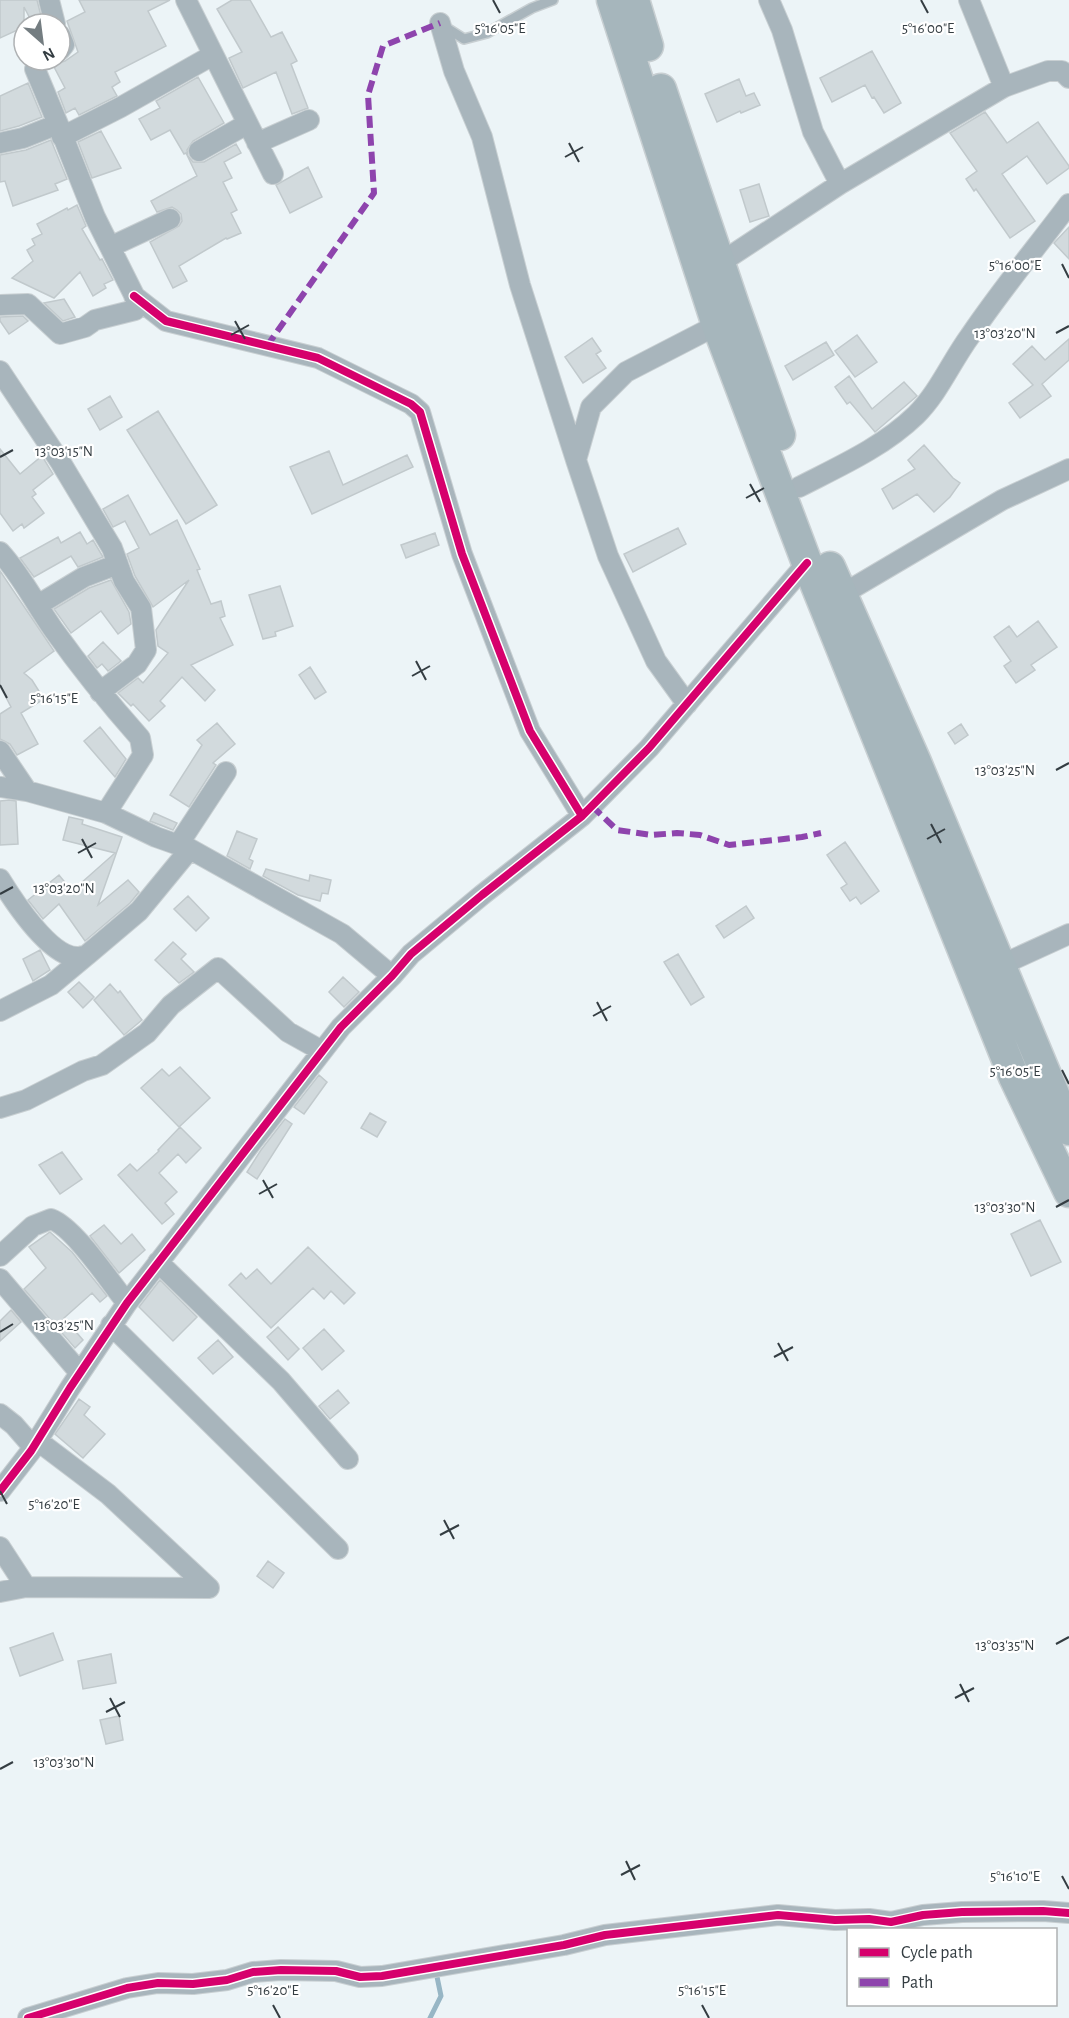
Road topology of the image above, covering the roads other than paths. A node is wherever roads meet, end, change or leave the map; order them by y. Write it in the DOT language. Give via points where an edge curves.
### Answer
graph roads {
  1 [pos="186,0"];
  2 [pos="553,0"];
  3 [pos="612,0"];
  4 [pos="634,0"];
  5 [pos="770,0"];
  6 [pos="969,0"];
  7 [pos="440,23"];
  8 [pos="213,54"];
  9 [pos="36,72"];
  10 [pos="1069,78"];
  11 [pos="1004,87"];
  12 [pos="309,120"];
  13 [pos="247,124"];
  14 [pos="60,130"];
  15 [pos="257,142"];
  16 [pos="0,143"];
  17 [pos="199,151"];
  18 [pos="273,174"];
  19 [pos="840,184"];
  20 [pos="1069,204"];
  21 [pos="170,219"];
  22 [pos="110,247"];
  23 [pos="720,263"];
  24 [pos="134,296"];
  25 [pos="0,305"];
  26 [pos="717,325"];
  27 [pos="0,371"];
  28 [pos="576,460"];
  29 [pos="1069,469"];
  30 [pos="799,487"];
  31 [pos="0,552"];
  32 [pos="807,563"];
  33 [pos="118,564"];
  34 [pos="841,595"];
  35 [pos="38,605"];
  36 [pos="100,692"];
  37 [pos="687,704"];
  38 [pos="0,751"];
  39 [pos="226,772"];
  40 [pos="0,787"];
  41 [pos="27,791"];
  42 [pos="105,813"];
  43 [pos="582,816"];
  44 [pos="184,847"];
  45 [pos="0,879"];
  46 [pos="1069,934"];
  47 [pos="87,955"];
  48 [pos="1002,965"];
  49 [pos="392,976"];
  50 [pos="975,978"];
  51 [pos="0,1011"];
  52 [pos="322,1051"];
  53 [pos="0,1108"];
  54 [pos="1069,1130"];
  55 [pos="1069,1191"];
  56 [pos="0,1256"];
  57 [pos="158,1262"];
  58 [pos="0,1279"];
  59 [pos="127,1302"];
  60 [pos="111,1325"];
  61 [pos="80,1373"];
  62 [pos="0,1414"];
  63 [pos="36,1444"];
  64 [pos="348,1459"];
  65 [pos="0,1491"];
  66 [pos="0,1547"];
  67 [pos="338,1549"];
  68 [pos="26,1587"];
  69 [pos="0,1592"];
  70 [pos="1069,1913"];
  71 [pos="28,2018"];
  1 -- 8 [label="street"];
  2 -- 7 [label="lane" via="487,33 464,39"];
  3 -- 26 [label="main road"];
  4 -- 23 [label="main road"];
  5 -- 19 [label="street" via="813,132"];
  6 -- 11 [label="street"];
  7 -- 28 [label="street" via="454,71 482,137 520,285"];
  8 -- 13 [label="street"];
  8 -- 14 [label="street" via="121,107"];
  9 -- 14 [label="street"];
  10 -- 11 [label="street" via="1062,71 1048,71"];
  11 -- 19 [label="street"];
  12 -- 15 [label="street"];
  13 -- 15 [label="street"];
  13 -- 17 [label="street"];
  14 -- 16 [label="street"];
  14 -- 22 [label="street"];
  15 -- 18 [label="street"];
  19 -- 23 [label="street"];
  20 -- 30 [label="street" via="994,302 917,414 867,452"];
  21 -- 22 [label="street"];
  22 -- 24 [label="street"];
  23 -- 30 [label="main road"];
  24 -- 25 [label="street" via="138,303 135,310 60,333 28,304"];
  24 -- 43 [label="street" via="166,321 318,358 420,412 462,554 530,731"];
  26 -- 28 [label="street" via="626,372 591,407"];
  26 -- 32 [label="main road"];
  27 -- 33 [label="street" via="61,463"];
  28 -- 37 [label="street" via="608,556 656,661"];
  29 -- 34 [label="street" via="1002,500"];
  30 -- 34 [label="main road"];
  31 -- 35 [label="street" via="17,570"];
  32 -- 37 [label="street"];
  32 -- 50 [label="main road"];
  33 -- 35 [label="street" via="84,577"];
  33 -- 36 [label="street" via="141,608 146,650 137,664"];
  34 -- 48 [label="main road"];
  35 -- 36 [label="street"];
  36 -- 42 [label="street" via="140,738 143,755"];
  37 -- 43 [label="street"];
  38 -- 41 [label="street"];
  39 -- 44 [label="street"];
  40 -- 41 [label="street"];
  41 -- 42 [label="street"];
  42 -- 44 [label="street"];
  43 -- 49 [label="street" via="411,954"];
  44 -- 47 [label="street" via="139,911"];
  44 -- 49 [label="street" via="342,934"];
  45 -- 47 [label="street" via="29,923 61,952 76,958"];
  46 -- 48 [label="street"];
  47 -- 51 [label="street" via="51,985"];
  48 -- 50 [label="street"];
  48 -- 54 [label="main road"];
  49 -- 52 [label="street"];
  50 -- 55 [label="main road" via="1014,1077"];
  52 -- 53 [label="street" via="288,1032 218,968 171,1005 147,1033 102,1065"];
  52 -- 57 [label="street"];
  56 -- 59 [label="street" via="33,1226 51,1219 74,1237"];
  57 -- 59 [label="street"];
  57 -- 64 [label="street" via="281,1381"];
  58 -- 61 [label="street"];
  59 -- 60 [label="street"];
  60 -- 61 [label="street"];
  60 -- 67 [label="street"];
  61 -- 63 [label="street"];
  62 -- 63 [label="street"];
  63 -- 65 [label="street"];
  63 -- 68 [label="street" via="108,1494 210,1588"];
  66 -- 68 [label="street"];
  68 -- 69 [label="street"];
  70 -- 71 [label="street" via="962,1912 891,1922 778,1915 605,1935 382,1976 281,1970 194,1984 158,1983 127,1988"];
}
